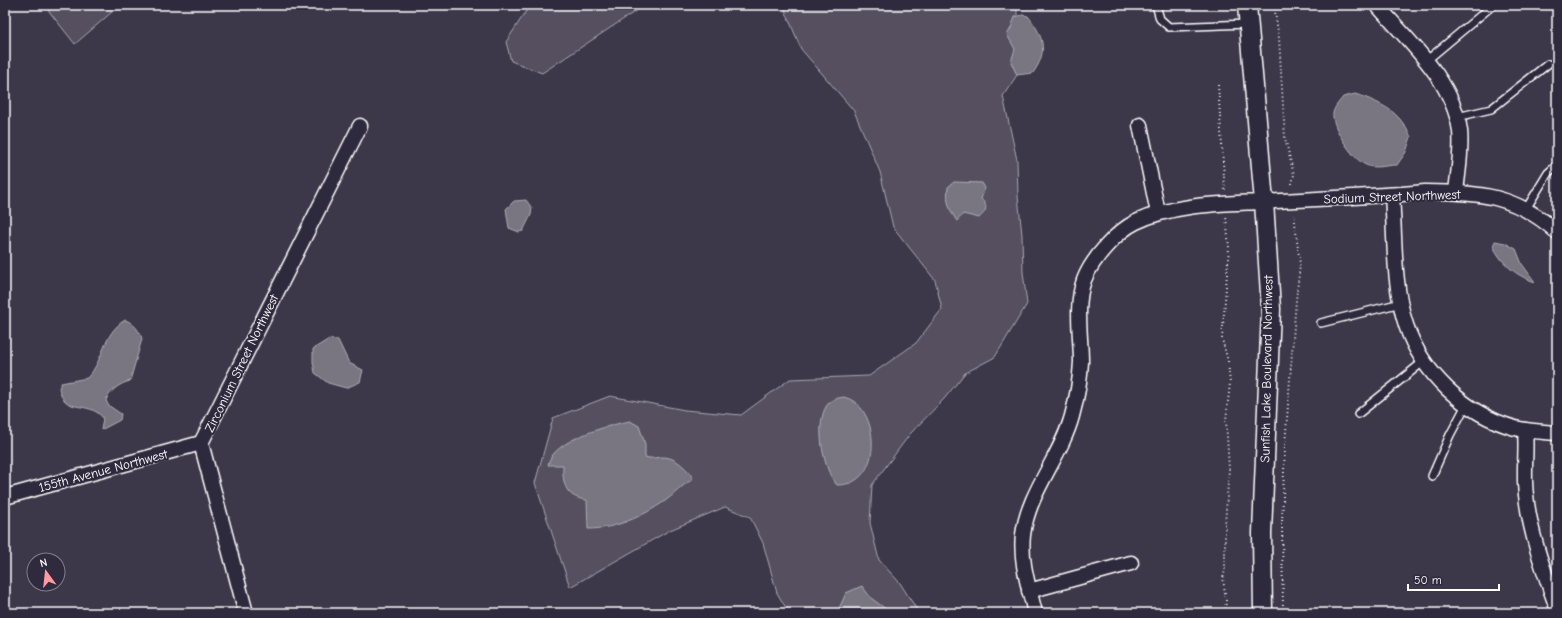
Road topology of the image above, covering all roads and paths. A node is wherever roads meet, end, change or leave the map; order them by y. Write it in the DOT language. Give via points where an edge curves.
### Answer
graph roads {
  1 [pos="1156,5"];
  2 [pos="1247,5"];
  3 [pos="1274,5"];
  4 [pos="1377,5"];
  5 [pos="1493,5"];
  6 [pos="1553,5"];
  7 [pos="1557,8"];
  8 [pos="1248,24"];
  9 [pos="1426,61"];
  10 [pos="1548,64"];
  11 [pos="1218,85"];
  12 [pos="1457,117"];
  13 [pos="1140,125"];
  14 [pos="360,126"];
  15 [pos="1557,165"];
  16 [pos="1456,192"];
  17 [pos="1392,195"];
  18 [pos="1292,200"];
  19 [pos="1264,202"];
  20 [pos="1226,204"];
  21 [pos="1526,208"];
  22 [pos="1158,213"];
  23 [pos="1557,232"];
  24 [pos="1400,303"];
  25 [pos="1320,323"];
  26 [pos="1423,362"];
  27 [pos="1466,405"];
  28 [pos="1358,414"];
  29 [pos="1525,430"];
  30 [pos="1557,433"];
  31 [pos="201,443"];
  32 [pos="1432,476"];
  33 [pos="5,497"];
  34 [pos="1131,563"];
  35 [pos="1029,591"];
  36 [pos="1557,608"];
  37 [pos="246,613"];
  38 [pos="1035,613"];
  39 [pos="1225,613"];
  40 [pos="1263,613"];
  41 [pos="1283,613"];
  1 -- 8 [label="lane" via="1160,19 1169,27"];
  2 -- 8 [label="street, Sunfish Lake Boulevard Northwest"];
  3 -- 18 [label="path" via="1279,38 1285,138 1294,174"];
  4 -- 9 [label="street"];
  5 -- 9 [label="lane"];
  6 -- 7 [label="path"];
  8 -- 19 [label="street, Sunfish Lake Boulevard Northwest"];
  9 -- 12 [label="street" via="1443,85"];
  10 -- 12 [label="lane" via="1491,109"];
  11 -- 20 [label="path"];
  12 -- 16 [label="street" via="1461,149"];
  13 -- 22 [label="street"];
  14 -- 31 [label="street, Zirconium Street Northwest"];
  15 -- 21 [label="lane" via="1548,173"];
  16 -- 17 [label="street, Sodium Street Northwest"];
  16 -- 21 [label="street, Sodium Street Northwest" via="1502,199"];
  17 -- 18 [label="street, Sodium Street Northwest"];
  17 -- 24 [label="street"];
  18 -- 19 [label="street, Sodium Street Northwest"];
  18 -- 41 [label="path" via="1300,265 1285,445 1282,523"];
  19 -- 20 [label="street"];
  19 -- 40 [label="street, Sunfish Lake Boulevard Northwest" via="1271,308 1263,498"];
  20 -- 22 [label="street"];
  20 -- 39 [label="path" via="1229,248 1222,339 1230,383 1226,420 1229,469 1224,525"];
  21 -- 23 [label="street, Sodium Street Northwest"];
  22 -- 35 [label="street" via="1135,223 1116,237 1098,256 1084,280 1080,304 1078,390 1072,418 1030,507 1023,535 1023,557"];
  24 -- 25 [label="lane"];
  24 -- 26 [label="street" via="1406,324"];
  26 -- 27 [label="street"];
  26 -- 28 [label="lane"];
  27 -- 29 [label="street" via="1493,419"];
  27 -- 32 [label="lane"];
  29 -- 30 [label="street"];
  29 -- 36 [label="street" via="1525,494 1540,558"];
  31 -- 33 [label="street, 155th Avenue Northwest"];
  31 -- 37 [label="street, Zirconium Street Northwest"];
  34 -- 35 [label="street"];
  35 -- 38 [label="street"];
}
